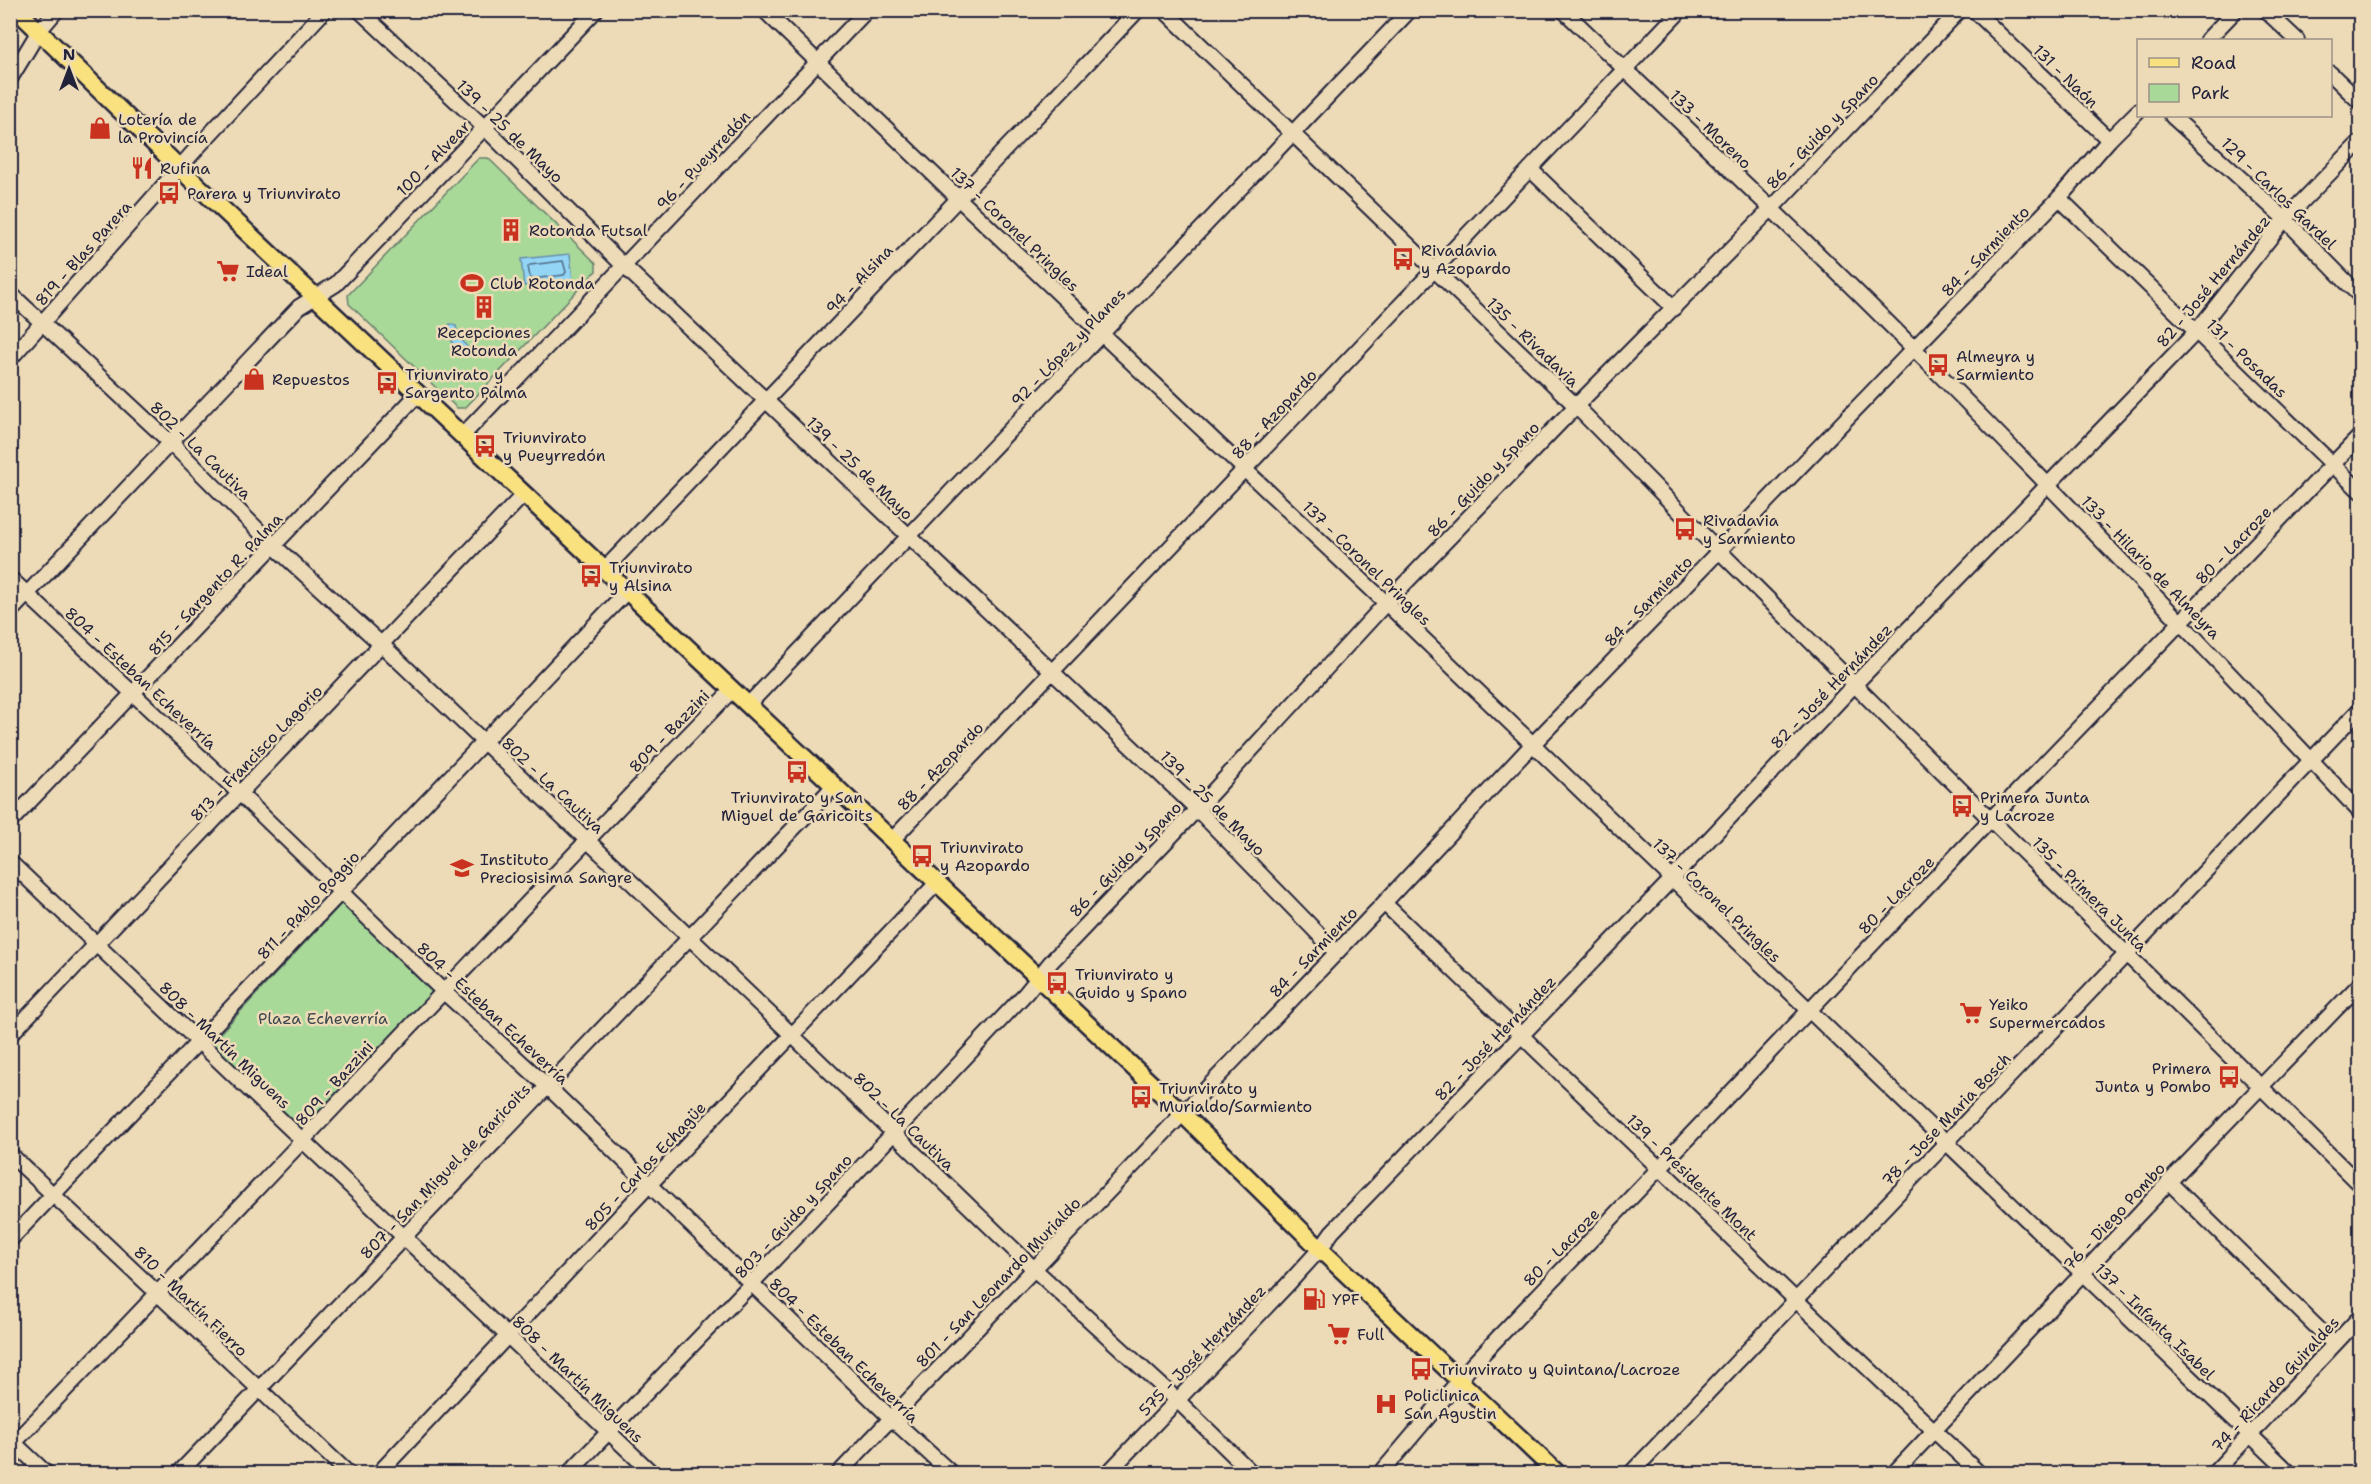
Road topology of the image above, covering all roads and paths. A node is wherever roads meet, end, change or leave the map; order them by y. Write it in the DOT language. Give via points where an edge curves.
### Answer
graph roads {
  1 [pos="18,10"];
  2 [pos="57,10"];
  3 [pos="325,10"];
  4 [pos="359,10"];
  5 [pos="596,10"];
  6 [pos="764,10"];
  7 [pos="867,10"];
  8 [pos="1137,10"];
  9 [pos="1164,10"];
  10 [pos="1410,10"];
  11 [pos="1563,10"];
  12 [pos="1681,10"];
  13 [pos="1960,10"];
  14 [pos="1974,10"];
  15 [pos="2236,10"];
  16 [pos="2265,10"];
  17 [pos="39,31"];
  18 [pos="2209,39"];
  19 [pos="2296,39"];
  20 [pos="818,62"];
  21 [pos="1624,69"];
  22 [pos="2332,74"];
  23 [pos="10,79"];
  24 [pos="2361,102"];
  25 [pos="2137,113"];
  26 [pos="2173,117"];
  27 [pos="485,128"];
  28 [pos="1294,135"];
  29 [pos="2109,140"];
  30 [pos="2361,142"];
  31 [pos="181,168"];
  32 [pos="1530,169"];
  33 [pos="2059,198"];
  34 [pos="959,199"];
  35 [pos="1771,209"];
  36 [pos="2285,219"];
  37 [pos="624,267"];
  38 [pos="1433,269"];
  39 [pos="10,293"];
  40 [pos="316,296"];
  41 [pos="2361,296"];
  42 [pos="1674,308"];
  43 [pos="42,324"];
  44 [pos="2196,332"];
  45 [pos="1102,335"];
  46 [pos="1914,349"];
  47 [pos="10,359"];
  48 [pos="418,394"];
  49 [pos="766,401"];
  50 [pos="1576,406"];
  51 [pos="463,435"];
  52 [pos="2361,436"];
  53 [pos="171,443"];
  54 [pos="2333,465"];
  55 [pos="1245,470"];
  56 [pos="2048,485"];
  57 [pos="2361,491"];
  58 [pos="524,494"];
  59 [pos="908,537"];
  60 [pos="274,546"];
  61 [pos="1719,551"];
  62 [pos="604,570"];
  63 [pos="10,578"];
  64 [pos="627,591"];
  65 [pos="27,594"];
  66 [pos="1386,603"];
  67 [pos="10,612"];
  68 [pos="2181,622"];
  69 [pos="382,645"];
  70 [pos="1054,671"];
  71 [pos="1854,685"];
  72 [pos="732,690"];
  73 [pos="133,694"];
  74 [pos="748,705"];
  75 [pos="2361,709"];
  76 [pos="483,743"];
  77 [pos="1532,745"];
  78 [pos="2311,760"];
  79 [pos="834,786"];
  80 [pos="240,794"];
  81 [pos="1197,808"];
  82 [pos="2361,812"];
  83 [pos="1991,819"];
  84 [pos="10,822"];
  85 [pos="587,840"];
  86 [pos="892,840"];
  87 [pos="10,862"];
  88 [pos="1671,880"];
  89 [pos="937,883"];
  90 [pos="342,893"];
  91 [pos="1384,903"];
  92 [pos="690,938"];
  93 [pos="96,944"];
  94 [pos="1336,952"];
  95 [pos="2126,954"];
  96 [pos="1038,978"];
  97 [pos="2361,984"];
  98 [pos="443,991"];
  99 [pos="2355,1000"];
  100 [pos="1809,1011"];
  101 [pos="10,1035"];
  102 [pos="792,1035"];
  103 [pos="1520,1035"];
  104 [pos="199,1044"];
  105 [pos="548,1087"];
  106 [pos="2262,1087"];
  107 [pos="1182,1113"];
  108 [pos="894,1133"];
  109 [pos="303,1141"];
  110 [pos="1946,1142"];
  111 [pos="10,1154"];
  112 [pos="1659,1168"];
  113 [pos="2169,1182"];
  114 [pos="649,1185"];
  115 [pos="2361,1185"];
  116 [pos="54,1195"];
  117 [pos="405,1238"];
  118 [pos="10,1240"];
  119 [pos="1320,1249"];
  120 [pos="1033,1268"];
  121 [pos="2082,1274"];
  122 [pos="751,1284"];
  123 [pos="158,1292"];
  124 [pos="1797,1301"];
  125 [pos="2361,1317"];
  126 [pos="509,1335"];
  127 [pos="2334,1344"];
  128 [pos="1458,1380"];
  129 [pos="259,1389"];
  130 [pos="1177,1400"];
  131 [pos="891,1418"];
  132 [pos="609,1431"];
  133 [pos="1934,1431"];
  134 [pos="2250,1435"];
  135 [pos="12,1443"];
  136 [pos="47,1473"];
  137 [pos="178,1473"];
  138 [pos="349,1473"];
  139 [pos="378,1473"];
  140 [pos="568,1473"];
  141 [pos="653,1473"];
  142 [pos="838,1473"];
  143 [pos="952,1473"];
  144 [pos="1107,1473"];
  145 [pos="1253,1473"];
  146 [pos="1380,1473"];
  147 [pos="1558,1473"];
  148 [pos="1630,1473"];
  149 [pos="1893,1473"];
  150 [pos="1980,1473"];
  151 [pos="2213,1473"];
  152 [pos="2291,1473"];
  1 -- 17 [label="main road"];
  2 -- 17 [label="street"];
  3 -- 31 [label="street, 819 - Blas Parera"];
  4 -- 27 [label="street, 139 - 25 de Mayo"];
  5 -- 27 [label="street, 100 - Alvear"];
  6 -- 20 [label="street, 137 - Coronel Pringles"];
  7 -- 20 [label="street, 96 - Pueyrredón"];
  8 -- 34 [label="street, 94 - Alsina"];
  9 -- 28 [label="street, 135 - Rivadavia"];
  10 -- 28 [label="street, 92 - López y Planes"];
  11 -- 21 [label="street, 133 - Moreno"];
  12 -- 21 [label="street, 88 - Azopardo"];
  13 -- 35 [label="street, 86 - Guido y Spano"];
  14 -- 29 [label="street, 131 - Naón"];
  15 -- 18 [label="street"];
  16 -- 19 [label="street"];
  17 -- 23 [label="street"];
  17 -- 31 [label="main road"];
  20 -- 34 [label="street, 137 - Coronel Pringles"];
  20 -- 37 [label="street, 96 - Pueyrredón"];
  21 -- 32 [label="street, 88 - Azopardo"];
  21 -- 35 [label="street, 133 - Moreno"];
  22 -- 24 [label="street"];
  25 -- 29 [label="street, 84 - Sarmiento"];
  26 -- 36 [label="street, 129 - Carlos Gardel"];
  27 -- 37 [label="street, 139 - 25 de Mayo"];
  27 -- 40 [label="street, 100 - Alvear" via="336,284"];
  28 -- 38 [label="street, 135 - Rivadavia"];
  28 -- 45 [label="street, 92 - López y Planes"];
  29 -- 33 [label="street, 84 - Sarmiento"];
  30 -- 36 [label="street, 82 - José Hernández"];
  31 -- 40 [label="main road"];
  31 -- 43 [label="street, 819 - Blas Parera"];
  32 -- 38 [label="street, 88 - Azopardo"];
  32 -- 42 [label="street"];
  33 -- 44 [label="street, 131 - Posadas"];
  33 -- 46 [label="street, 84 - Sarmiento"];
  34 -- 45 [label="street, 137 - Coronel Pringles"];
  34 -- 49 [label="street, 94 - Alsina"];
  35 -- 42 [label="street, 86 - Guido y Spano"];
  35 -- 46 [label="street, 133 - Moreno"];
  36 -- 41 [label="street, 129 - Carlos Gardel"];
  36 -- 44 [label="street, 82 - José Hernández"];
  37 -- 49 [label="street, 139 - 25 de Mayo"];
  37 -- 51 [label="street, 96 - Pueyrredón"];
  38 -- 50 [label="street, 135 - Rivadavia"];
  38 -- 55 [label="street, 88 - Azopardo"];
  39 -- 43 [label="street, 802 - La Cautiva"];
  40 -- 48 [label="main road"];
  40 -- 53 [label="street, 100 - Alvear" via="299,307"];
  42 -- 50 [label="street, 86 - Guido y Spano"];
  43 -- 47 [label="street, 819 - Blas Parera"];
  43 -- 53 [label="street, 802 - La Cautiva"];
  44 -- 54 [label="street, 131 - Posadas"];
  44 -- 56 [label="street, 82 - José Hernández"];
  45 -- 55 [label="street, 137 - Coronel Pringles"];
  45 -- 59 [label="street, 92 - López y Planes"];
  46 -- 56 [label="street, 133 - Hilario de Almeyra"];
  46 -- 61 [label="street, 84 - Sarmiento"];
  48 -- 51 [label="main road"];
  48 -- 60 [label="street, 815 - Sargento R. Palma"];
  49 -- 59 [label="street, 139 - 25 de Mayo"];
  49 -- 62 [label="street, 94 - Alsina"];
  50 -- 61 [label="street, 135 - Rivadavia"];
  50 -- 66 [label="street, 86 - Guido y Spano"];
  51 -- 58 [label="main road"];
  52 -- 54 [label="street, 80 - Lacroze"];
  53 -- 60 [label="street, 802 - La Cautiva"];
  53 -- 65 [label="street, 100 - Alvear"];
  54 -- 57 [label="street, 131 - Posadas"];
  54 -- 68 [label="street, 80 - Lacroze"];
  55 -- 66 [label="street, 137 - Coronel Pringles"];
  55 -- 70 [label="street, 88 - Azopardo"];
  56 -- 68 [label="street, 133 - Hilario de Almeyra"];
  56 -- 71 [label="street, 82 - José Hernández"];
  58 -- 62 [label="main road"];
  58 -- 69 [label="street, 813 - Francisco Lagorio"];
  59 -- 70 [label="street, 139 - 25 de Mayo"];
  59 -- 74 [label="street, 92 - López y Planes"];
  60 -- 69 [label="street, 802 - La Cautiva"];
  60 -- 73 [label="street, 815 - Sargento R. Palma"];
  61 -- 71 [label="street, 135 - Primera Junta"];
  61 -- 77 [label="street, 84 - Sarmiento"];
  62 -- 64 [label="main road"];
  63 -- 65 [label="street, 804 - Esteban Echeverría"];
  64 -- 72 [label="main road"];
  64 -- 76 [label="street, 811 - Pablo Poggio"];
  65 -- 67 [label="street, 100 - Alvear"];
  65 -- 73 [label="street, 804 - Esteban Echeverría"];
  66 -- 77 [label="street, 137 - Coronel Pringles"];
  66 -- 81 [label="street, 86 - Guido y Spano"];
  68 -- 78 [label="street, 133 - Hilario de Almeyra"];
  68 -- 83 [label="street, 80 - Lacroze"];
  69 -- 76 [label="street, 802 - La Cautiva"];
  69 -- 80 [label="street, 813 - Francisco Lagorio"];
  70 -- 81 [label="street, 139 - 25 de Mayo"];
  70 -- 86 [label="street, 88 - Azopardo"];
  71 -- 83 [label="street, 135 - Primera Junta"];
  71 -- 88 [label="street, 82 - José Hernández"];
  72 -- 74 [label="main road"];
  72 -- 85 [label="street, 809 - Bazzini"];
  73 -- 80 [label="street, 804 - Esteban Echeverría"];
  73 -- 84 [label="street, 815 - Sargento R. Palma"];
  74 -- 79 [label="main road"];
  75 -- 78 [label="street, 78 - Jose Maria Bosch"];
  76 -- 85 [label="street, 802 - La Cautiva"];
  76 -- 90 [label="street, 811 - Pablo Poggio"];
  77 -- 88 [label="street, 137 - Coronel Pringles"];
  77 -- 91 [label="street, 84 - Sarmiento"];
  78 -- 82 [label="street, 133 - Hilario de Almeyra"];
  78 -- 95 [label="street, 78 - Jose Maria Bosch"];
  79 -- 86 [label="main road"];
  79 -- 92 [label="street, 807 - San Miguel de Garicoits"];
  80 -- 90 [label="street, 804 - Esteban Echeverría"];
  80 -- 93 [label="street, 813 - Francisco Lagorio"];
  81 -- 94 [label="street, 139 - 25 de Mayo"];
  81 -- 96 [label="street, 86 - Guido y Spano"];
  83 -- 95 [label="street, 135 - Primera Junta"];
  83 -- 100 [label="street, 80 - Lacroze"];
  85 -- 92 [label="street, 802 - La Cautiva"];
  85 -- 98 [label="street, 809 - Bazzini"];
  86 -- 89 [label="main road"];
  87 -- 93 [label="street, 808 - Martín Miguens"];
  88 -- 100 [label="street, 137 - Coronel Pringles"];
  88 -- 103 [label="street, 82 - José Hernández"];
  89 -- 96 [label="main road"];
  89 -- 102 [label="street, 805 - Carlos Echagüe"];
  90 -- 98 [label="street, 804 - Esteban Echeverría"];
  90 -- 104 [label="street, 811 - Pablo Poggio"];
  91 -- 94 [label="street, 84 - Sarmiento"];
  91 -- 103 [label="street, 139 - Presidente Mont"];
  92 -- 102 [label="street, 802 - La Cautiva"];
  92 -- 105 [label="street, 807 - San Miguel de Garicoits"];
  93 -- 101 [label="street, 813 - Francisco Lagorio"];
  93 -- 104 [label="street, 808 - Martín Miguens"];
  94 -- 107 [label="street, 84 - Sarmiento"];
  95 -- 106 [label="street, 135 - Primera Junta"];
  95 -- 110 [label="street, 78 - Jose Maria Bosch"];
  96 -- 107 [label="main road"];
  96 -- 108 [label="street, 803 - Guido y Spano"];
  97 -- 99 [label="street, 76 - Diego Pombo"];
  98 -- 105 [label="street, 804 - Esteban Echeverría"];
  98 -- 109 [label="street, 809 - Bazzini"];
  99 -- 106 [label="street, 76 - Diego Pombo"];
  100 -- 110 [label="street, 137 - Coronel Pringles"];
  100 -- 112 [label="street, 80 - Lacroze"];
  102 -- 108 [label="street, 802 - La Cautiva"];
  102 -- 114 [label="street, 805 - Carlos Echagüe"];
  103 -- 112 [label="street, 139 - Presidente Mont"];
  103 -- 119 [label="street, 82 - José Hernández"];
  104 -- 109 [label="street, 808 - Martín Miguens"];
  104 -- 116 [label="street, 811 - Pablo Poggio"];
  105 -- 114 [label="street, 804 - Esteban Echeverría"];
  105 -- 117 [label="street, 807 - San Miguel de Garicoits"];
  106 -- 113 [label="street, 76 - Diego Pombo"];
  106 -- 115 [label="street, 135 - Primera Junta"];
  107 -- 119 [label="main road"];
  107 -- 120 [label="street, 801 - San Leonardo Murialdo"];
  108 -- 120 [label="street, 802 - La Cautiva"];
  108 -- 122 [label="street, 803 - Guido y Spano"];
  109 -- 117 [label="street, 808 - Martín Miguens"];
  109 -- 123 [label="street, 809 - Bazzini"];
  110 -- 121 [label="street, 137 - Infanta Isabel"];
  110 -- 124 [label="street, 78 - Jose Maria Bosch"];
  111 -- 116 [label="street, 810 - Martín Fierro"];
  112 -- 124 [label="street, 139 - Presidente Mont"];
  112 -- 128 [label="street, 80 - Lacroze"];
  113 -- 121 [label="street, 76 - Diego Pombo"];
  113 -- 127 [label="street"];
  114 -- 122 [label="street, 804 - Esteban Echeverría"];
  114 -- 126 [label="street, 805 - Carlos Echagüe"];
  116 -- 118 [label="street, 811 - Pablo Poggio"];
  116 -- 123 [label="street, 810 - Martín Fierro"];
  117 -- 126 [label="street, 808 - Martín Miguens"];
  117 -- 129 [label="street, 807 - San Miguel de Garicoits"];
  119 -- 128 [label="main road"];
  119 -- 130 [label="street, 575 - José Hernández"];
  120 -- 130 [label="street, 802 - La Cautiva"];
  120 -- 131 [label="street, 801 - San Leonardo Murialdo"];
  121 -- 133 [label="street, 76 - Diego Pombo"];
  121 -- 134 [label="street, 137 - Infanta Isabel"];
  122 -- 131 [label="street, 804 - Esteban Echeverría"];
  122 -- 132 [label="street, 803 - Guido y Spano"];
  123 -- 129 [label="street, 810 - Martín Fierro"];
  123 -- 135 [label="street, 809 - Bazzini"];
  124 -- 133 [label="street, 139 - Presidente Mont"];
  124 -- 148 [label="street, 78 - Jose Maria Bosch"];
  125 -- 127 [label="street, 74 - Ricardo Guiraldes"];
  126 -- 132 [label="street, 808 - Martín Miguens"];
  126 -- 139 [label="street, 805 - Carlos Echagüe"];
  127 -- 134 [label="street, 74 - Ricardo Guiraldes"];
  128 -- 146 [label="street, 80 - Lacroze"];
  128 -- 147 [label="main road"];
  129 -- 137 [label="street, 807 - San Miguel de Garicoits"];
  129 -- 138 [label="street, 810 - Martín Fierro"];
  130 -- 144 [label="street, 575 - José Hernández"];
  130 -- 145 [label="street, 802 - La Cautiva"];
  131 -- 142 [label="street, 801 - San Leonardo Murialdo"];
  131 -- 143 [label="street, 804 - Esteban Echeverría"];
  132 -- 140 [label="street, 803 - Guido y Spano"];
  132 -- 141 [label="street, 808 - Martín Miguens"];
  133 -- 149 [label="street, 76 - Diego Pombo"];
  133 -- 150 [label="street, 139 - Presidente Mont"];
  134 -- 151 [label="street, 74 - Ricardo Guiraldes"];
  134 -- 152 [label="street, 137 - Infanta Isabel"];
  135 -- 136 [label="street"];
}
